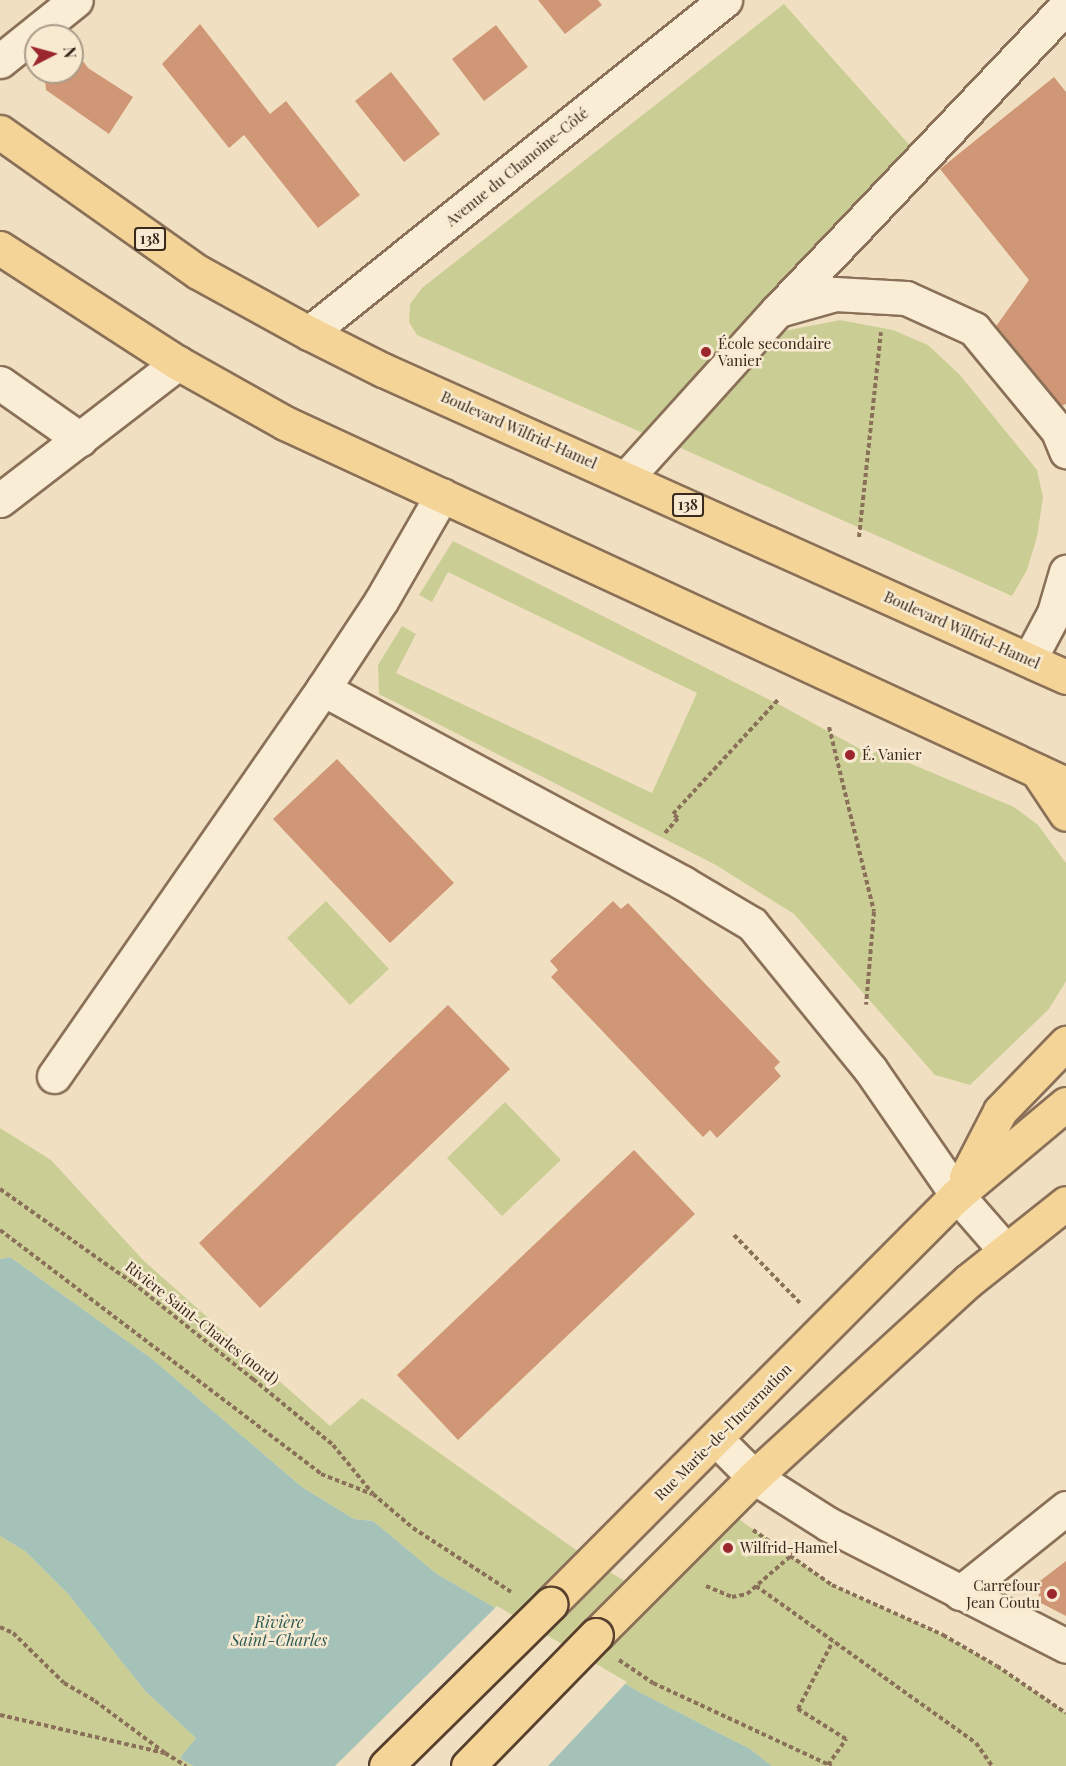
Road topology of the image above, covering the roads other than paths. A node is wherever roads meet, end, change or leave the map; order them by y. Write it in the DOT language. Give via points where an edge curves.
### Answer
graph roads {
  1 [pos="76,0"];
  2 [pos="725,0"];
  3 [pos="1066,6"];
  4 [pos="0,61"];
  5 [pos="0,132"];
  6 [pos="0,248"];
  7 [pos="778,310"];
  8 [pos="309,333"];
  9 [pos="178,363"];
  10 [pos="0,383"];
  11 [pos="80,439"];
  12 [pos="1066,451"];
  13 [pos="627,477"];
  14 [pos="442,495"];
  15 [pos="0,500"];
  16 [pos="1066,572"];
  17 [pos="1029,660"];
  18 [pos="1066,677"];
  19 [pos="323,689"];
  20 [pos="1052,778"];
  21 [pos="1066,814"];
  22 [pos="1066,1043"];
  23 [pos="54,1076"];
  24 [pos="1066,1104"];
  25 [pos="957,1195"];
  26 [pos="1066,1203"];
  27 [pos="1005,1250"];
  28 [pos="717,1440"];
  29 [pos="754,1477"];
  30 [pos="1066,1508"];
  31 [pos="960,1593"];
  32 [pos="1066,1646"];
  33 [pos="386,1766"];
  34 [pos="468,1766"];
  1 -- 4 [label="street"];
  2 -- 8 [label="street, Avenue du Chanoine-Côté"];
  3 -- 7 [label="street"];
  5 -- 8 [label="main road, Boulevard Wilfrid-Hamel / 138" via="198,272"];
  6 -- 9 [label="main road"];
  7 -- 12 [label="street" via="835,294 906,298 974,329 1058,431"];
  7 -- 13 [label="street"];
  8 -- 13 [label="main road, Boulevard Wilfrid-Hamel / 138" via="394,375"];
  9 -- 11 [label="street"];
  9 -- 14 [label="main road" via="285,423"];
  10 -- 11 [label="street"];
  11 -- 15 [label="street"];
  13 -- 17 [label="main road, Boulevard Wilfrid-Hamel / 138"];
  14 -- 19 [label="street" via="381,601"];
  14 -- 20 [label="main road"];
  16 -- 17 [label="street" via="1054,613"];
  17 -- 18 [label="main road, Boulevard Wilfrid-Hamel / 138"];
  19 -- 23 [label="street"];
  19 -- 25 [label="street" via="752,924 862,1058"];
  20 -- 21 [label="main road"];
  22 -- 25 [label="main road" via="1000,1111"];
  24 -- 25 [label="main road, Rue Marie-de-l'Incarnation"];
  25 -- 27 [label="street"];
  25 -- 28 [label="main road, Rue Marie-de-l'Incarnation"];
  26 -- 27 [label="main road"];
  27 -- 29 [label="main road"];
  28 -- 29 [label="street"];
  28 -- 33 [label="main road, Rue Marie-de-l'Incarnation, bridge"];
  29 -- 31 [label="street" via="828,1524"];
  29 -- 34 [label="main road, bridge"];
  30 -- 31 [label="street"];
  31 -- 32 [label="street"];
}
